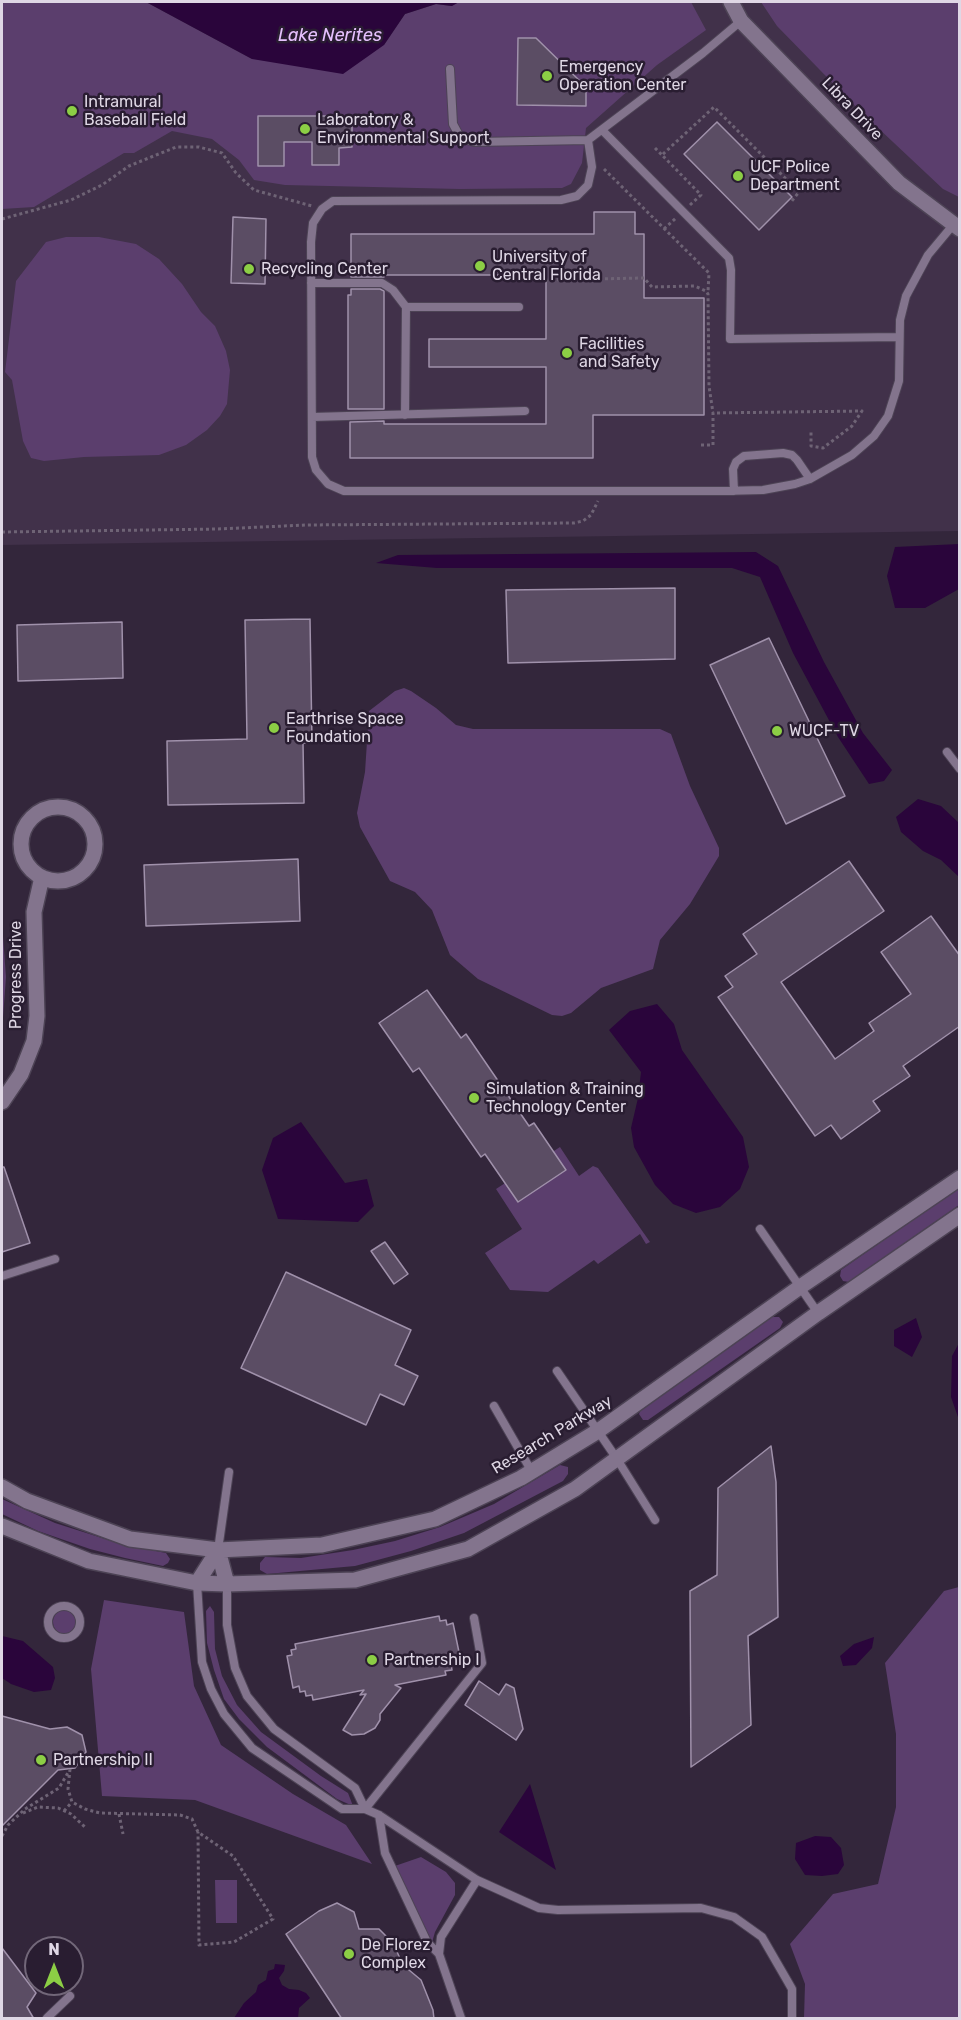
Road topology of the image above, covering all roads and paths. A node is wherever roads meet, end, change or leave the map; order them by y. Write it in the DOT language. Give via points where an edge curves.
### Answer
graph roads {
  1 [pos="731,2"];
  2 [pos="741,21"];
  3 [pos="450,69"];
  4 [pos="602,130"];
  5 [pos="588,140"];
  6 [pos="654,148"];
  7 [pos="662,155"];
  8 [pos="604,169"];
  9 [pos="791,202"];
  10 [pos="322,209"];
  11 [pos="683,211"];
  12 [pos="2,219"];
  13 [pos="956,227"];
  14 [pos="664,229"];
  15 [pos="545,280"];
  16 [pos="311,283"];
  17 [pos="708,294"];
  18 [pos="406,307"];
  19 [pos="519,307"];
  20 [pos="899,337"];
  21 [pos="525,411"];
  22 [pos="713,413"];
  23 [pos="405,415"];
  24 [pos="312,417"];
  25 [pos="811,430"];
  26 [pos="700,445"];
  27 [pos="810,479"];
  28 [pos="601,491"];
  29 [pos="734,491"];
  30 [pos="2,532"];
  31 [pos="947,752"];
  32 [pos="960,769"];
  33 [pos="42,878"];
  34 [pos="2,1102"];
  35 [pos="960,1178"];
  36 [pos="960,1215"];
  37 [pos="760,1229"];
  38 [pos="55,1259"];
  39 [pos="2,1276"];
  40 [pos="800,1287"];
  41 [pos="818,1313"];
  42 [pos="557,1371"];
  43 [pos="494,1406"];
  44 [pos="598,1431"];
  45 [pos="617,1459"];
  46 [pos="229,1472"];
  47 [pos="532,1472"];
  48 [pos="2,1487"];
  49 [pos="655,1520"];
  50 [pos="2,1526"];
  51 [pos="218,1550"];
  52 [pos="197,1582"];
  53 [pos="227,1584"];
  54 [pos="474,1618"];
  55 [pos="58,1638"];
  56 [pos="72,1802"];
  57 [pos="365,1809"];
  58 [pos="64,1811"];
  59 [pos="20,1814"];
  60 [pos="119,1814"];
  61 [pos="379,1815"];
  62 [pos="86,1828"];
  63 [pos="198,1832"];
  64 [pos="123,1834"];
  65 [pos="2,1836"];
  66 [pos="477,1880"];
  67 [pos="439,1954"];
  68 [pos="70,1996"];
  69 [pos="47,2019"];
  70 [pos="461,2019"];
  71 [pos="792,2019"];
  1 -- 2 [label="street, Libra Drive"];
  2 -- 4 [label="lane"];
  2 -- 13 [label="street, Libra Drive" via="899,183"];
  3 -- 5 [label="lane" via="453,124 465,139"];
  4 -- 5 [label="lane"];
  4 -- 11 [label="lane"];
  5 -- 10 [label="lane" via="592,167 588,185 578,196 561,200 333,201"];
  6 -- 7 [label="path"];
  7 -- 9 [label="path" via="714,107 799,192"];
  7 -- 11 [label="path" via="700,195"];
  8 -- 14 [label="path"];
  10 -- 12 [label="path" via="254,190 222,153 176,147 129,166 71,200"];
  10 -- 16 [label="lane" via="313,223"];
  11 -- 14 [label="path"];
  11 -- 20 [label="lane" via="729,258 730,339"];
  13 -- 20 [label="lane" via="928,255 906,296"];
  14 -- 17 [label="path" via="709,273"];
  15 -- 17 [label="path" via="644,278 652,287 695,286"];
  16 -- 18 [label="lane" via="382,284 393,290"];
  16 -- 24 [label="lane"];
  17 -- 22 [label="path"];
  18 -- 19 [label="lane"];
  18 -- 23 [label="lane"];
  20 -- 27 [label="lane" via="898,381 888,416 874,436 852,455"];
  21 -- 23 [label="lane"];
  22 -- 25 [label="path" via="862,411 844,434 823,448 811,446"];
  22 -- 26 [label="path" via="713,445"];
  23 -- 24 [label="lane"];
  24 -- 28 [label="lane" via="312,457 316,470 328,484 344,491"];
  27 -- 29 [label="lane" via="763,490"];
  27 -- 29 [label="lane" via="792,455 744,456 733,469"];
  28 -- 29 [label="lane"];
  28 -- 30 [label="path" via="591,515 574,523"];
  31 -- 32 [label="lane"];
  33 -- 33 [label="street" via="54,881 77,876 92,858 94,835 90,825 74,811 52,808 40,812 24,831 23,856"];
  33 -- 34 [label="street, Progress Drive" via="34,912 34,1041 21,1074"];
  35 -- 40 [label="street, Research Parkway"];
  36 -- 41 [label="street"];
  37 -- 40 [label="lane"];
  38 -- 39 [label="lane"];
  40 -- 41 [label="lane"];
  40 -- 44 [label="street, Research Parkway"];
  41 -- 45 [label="street"];
  42 -- 44 [label="lane"];
  43 -- 47 [label="lane"];
  44 -- 45 [label="lane"];
  44 -- 47 [label="street, Research Parkway"];
  45 -- 49 [label="lane"];
  45 -- 53 [label="street" via="575,1489 468,1549 355,1580"];
  46 -- 51 [label="lane"];
  47 -- 51 [label="street, Research Parkway" via="435,1519 322,1545"];
  48 -- 51 [label="street, Research Parkway" via="27,1501 130,1539"];
  50 -- 52 [label="street" via="89,1561"];
  51 -- 52 [label="street"];
  51 -- 53 [label="street"];
  52 -- 53 [label="street"];
  52 -- 57 [label="lane" via="202,1662 224,1714 252,1748 342,1809"];
  53 -- 57 [label="lane" via="227,1624 235,1668 247,1696 274,1729 355,1788"];
  54 -- 57 [label="lane" via="482,1663"];
  55 -- 55 [label="lane" via="48,1626 49,1615 66,1606 80,1620 78,1630 69,1637"];
  56 -- 58 [label="path"];
  56 -- 59 [label="path" via="68,1790 70,1769 59,1788"];
  56 -- 60 [label="path" via="100,1814"];
  57 -- 61 [label="lane"];
  58 -- 59 [label="path" via="38,1807"];
  58 -- 62 [label="path"];
  59 -- 65 [label="path"];
  60 -- 63 [label="path" via="180,1815 192,1819"];
  60 -- 64 [label="path"];
  61 -- 66 [label="lane"];
  61 -- 67 [label="lane" via="386,1853 427,1941"];
  63 -- 63 [label="path" via="233,1856 273,1919 234,1941 200,1945"];
  66 -- 67 [label="lane" via="441,1937"];
  66 -- 71 [label="lane" via="539,1908 701,1908 734,1917 762,1937 792,1989"];
  67 -- 70 [label="lane"];
  68 -- 69 [label="lane"];
}
